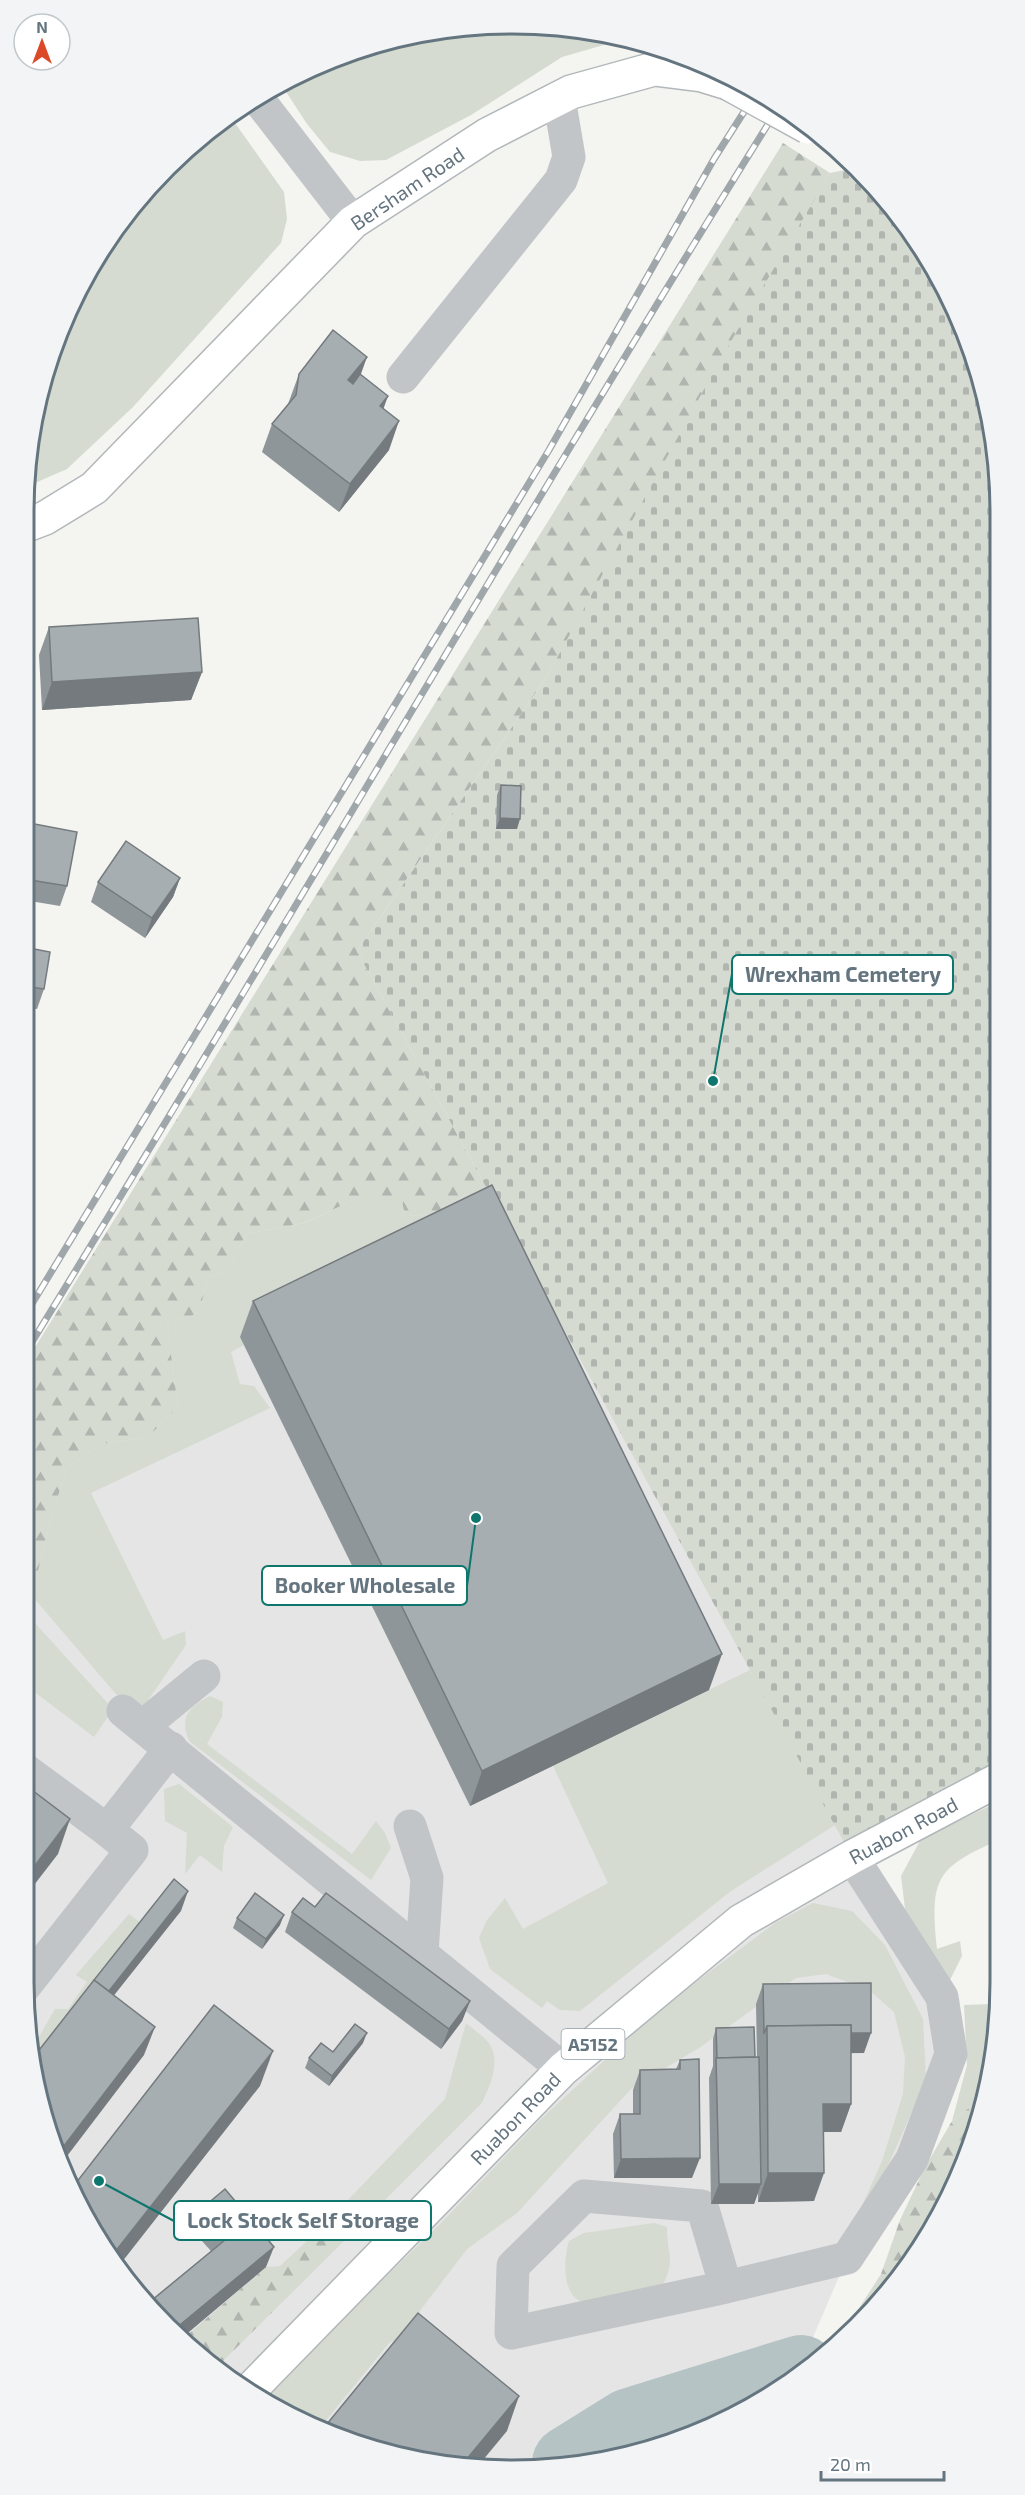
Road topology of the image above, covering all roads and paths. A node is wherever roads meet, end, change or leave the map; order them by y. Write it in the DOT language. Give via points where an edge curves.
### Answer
graph roads {
  1 [pos="708,77"];
  2 [pos="559,98"];
  3 [pos="263,106"];
  4 [pos="353,222"];
  5 [pos="403,377"];
  6 [pos="34,522"];
  7 [pos="204,1676"];
  8 [pos="171,1748"];
  9 [pos="34,1775"];
  10 [pos="990,1784"];
  11 [pos="410,1826"];
  12 [pos="107,1830"];
  13 [pos="852,1857"];
  14 [pos="422,1953"];
  15 [pos="34,1975"];
  16 [pos="563,2069"];
  17 [pos="726,2287"];
  18 [pos="255,2385"];
  1 -- 2 [label="main road, Bersham Road, bridge" via="654,69"];
  2 -- 4 [label="main road, Bersham Road" via="487,135"];
  2 -- 5 [label="street" via="569,157 561,180"];
  3 -- 4 [label="street"];
  4 -- 6 [label="main road, Bersham Road" via="94,488"];
  7 -- 8 [label="street" via="133,1719"];
  8 -- 12 [label="street"];
  8 -- 14 [label="street"];
  9 -- 12 [label="street"];
  10 -- 13 [label="main road, Ruabon Road / A5152"];
  11 -- 14 [label="street" via="427,1878"];
  12 -- 15 [label="street" via="132,1850"];
  13 -- 16 [label="main road, Ruabon Road / A5152" via="741,1922"];
  13 -- 17 [label="street" via="942,1997 951,2054 912,2159 847,2258"];
  14 -- 16 [label="street"];
  16 -- 18 [label="main road, Ruabon Road / A5152"];
  17 -- 17 [label="street" via="567,2321 511,2333 513,2266 584,2196 702,2206"];
}
